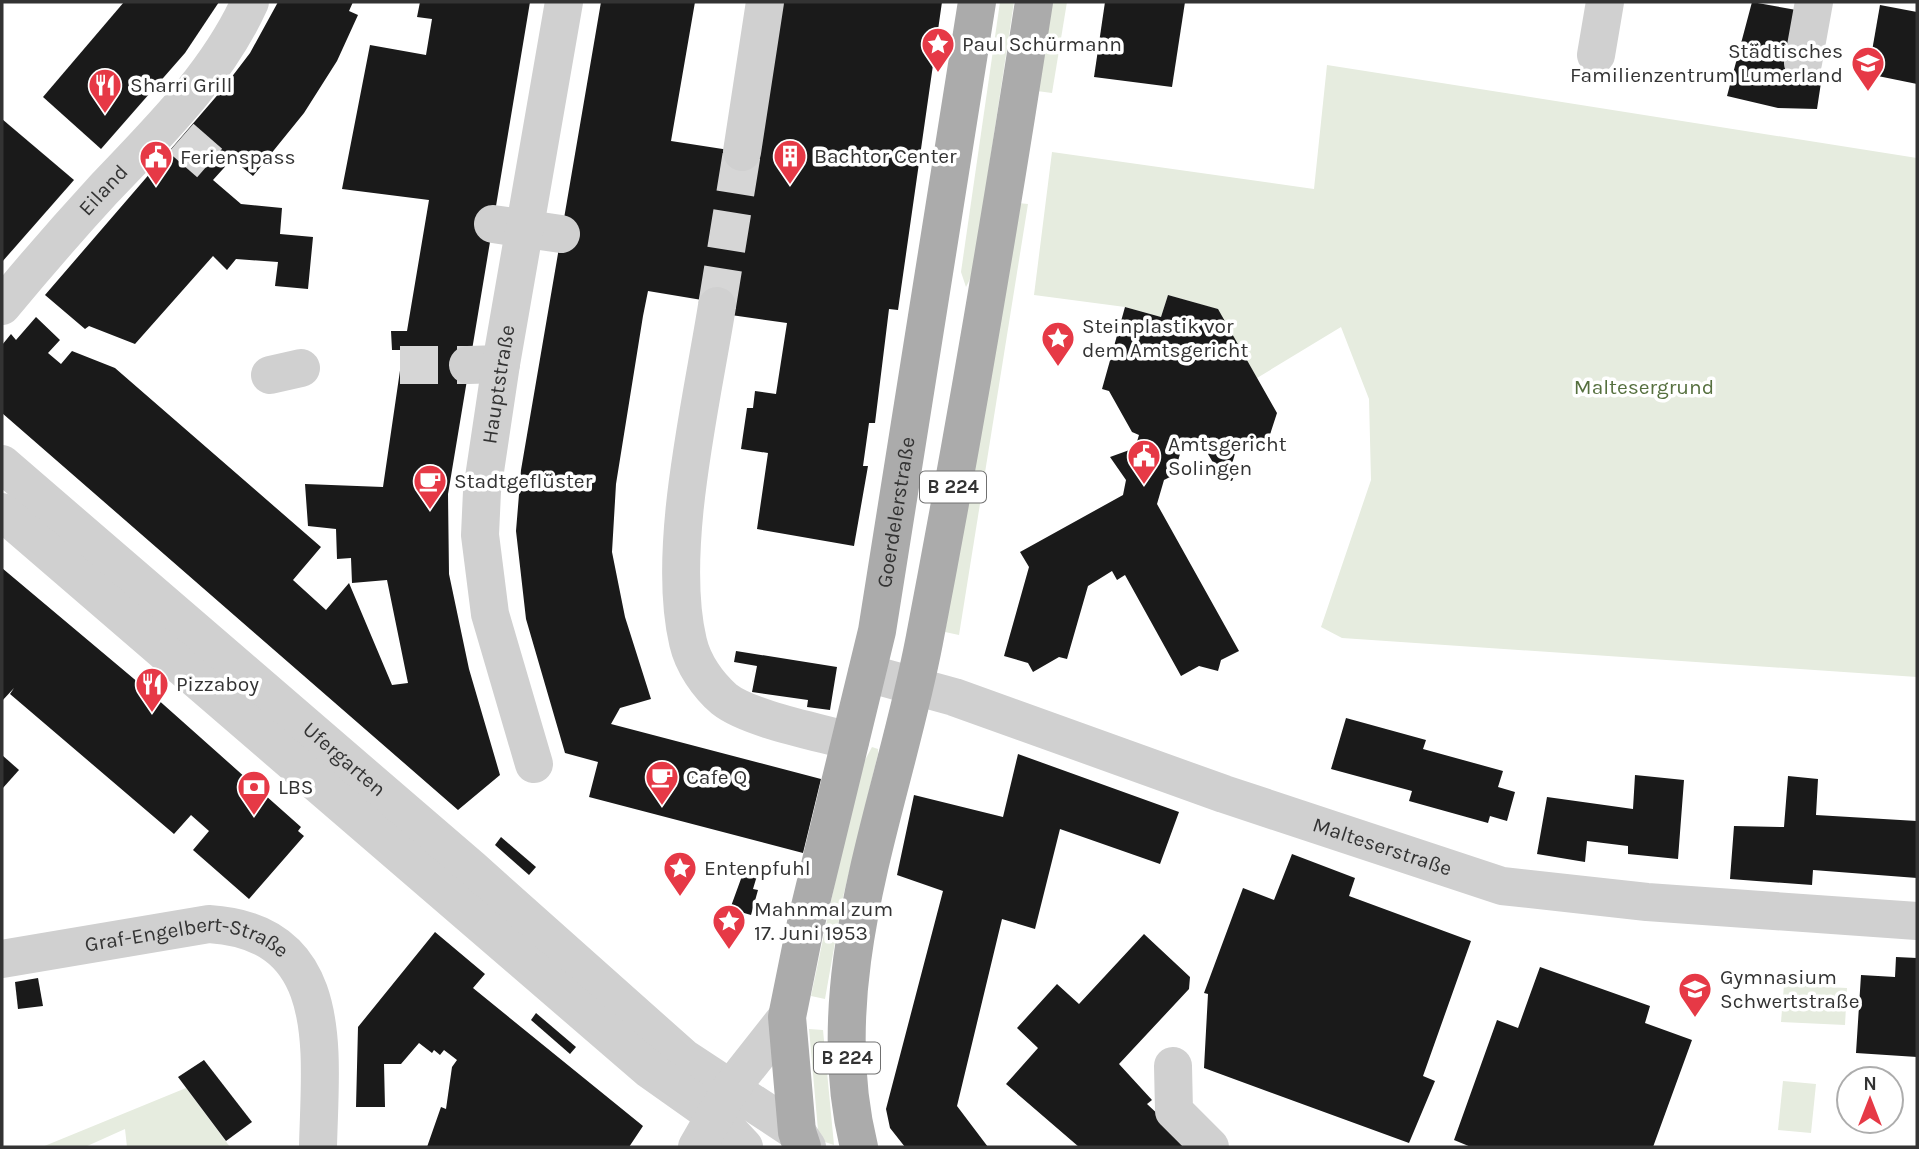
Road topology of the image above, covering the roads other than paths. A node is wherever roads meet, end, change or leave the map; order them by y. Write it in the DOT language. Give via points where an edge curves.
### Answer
graph roads {
  1 [pos="250,2"];
  2 [pos="564,2"];
  3 [pos="765,2"];
  4 [pos="977,2"];
  5 [pos="1034,2"];
  6 [pos="1605,2"];
  7 [pos="1814,2"];
  8 [pos="1596,55"];
  9 [pos="1803,63"];
  10 [pos="742,152"];
  11 [pos="2,306"];
  12 [pos="717,306"];
  13 [pos="2,464"];
  14 [pos="2,512"];
  15 [pos="867,673"];
  16 [pos="915,686"];
  17 [pos="850,741"];
  18 [pos="534,764"];
  19 [pos="1917,921"];
  20 [pos="2,959"];
  21 [pos="787,1017"];
  22 [pos="1174,1066"];
  23 [pos="675,1069"];
  24 [pos="714,1117"];
  25 [pos="802,1142"];
  26 [pos="318,1147"];
  27 [pos="744,1147"];
  28 [pos="859,1147"];
  29 [pos="1210,1147"];
  1 -- 11 [label="street, Eiland" via="173,131 51,246"];
  2 -- 18 [label="street, Hauptstraße" via="527,229 484,365 483,568 500,655"];
  3 -- 10 [label="street"];
  4 -- 15 [label="main road, Goerdelerstraße / B 224"];
  5 -- 16 [label="main road, B 224"];
  6 -- 8 [label="street"];
  7 -- 9 [label="street"];
  12 -- 17 [label="street" via="684,524 681,596 688,645 699,672 725,700 751,713"];
  13 -- 23 [label="street, Ufergarten" via="472,869"];
  14 -- 23 [label="street, Ufergarten" via="650,1070"];
  15 -- 16 [label="street, Malteserstraße"];
  15 -- 17 [label="main road, Goerdelerstraße / B 224"];
  16 -- 19 [label="street, Malteserstraße" via="1502,886 1647,902"];
  16 -- 28 [label="main road, B 224" via="863,892 850,967 846,1063"];
  17 -- 21 [label="main road, Goerdelerstraße / B 224"];
  20 -- 26 [label="street, Graf-Engelbert-Straße" via="185,926 239,926 270,942 302,971 312,993 320,1030"];
  21 -- 24 [label="street, Goerdelerstraße"];
  21 -- 25 [label="main road, Goerdelerstraße / B 224"];
  22 -- 29 [label="street" via="1174,1111"];
  23 -- 24 [label="street"];
  24 -- 25 [label="street"];
  24 -- 27 [label="street"];
}
